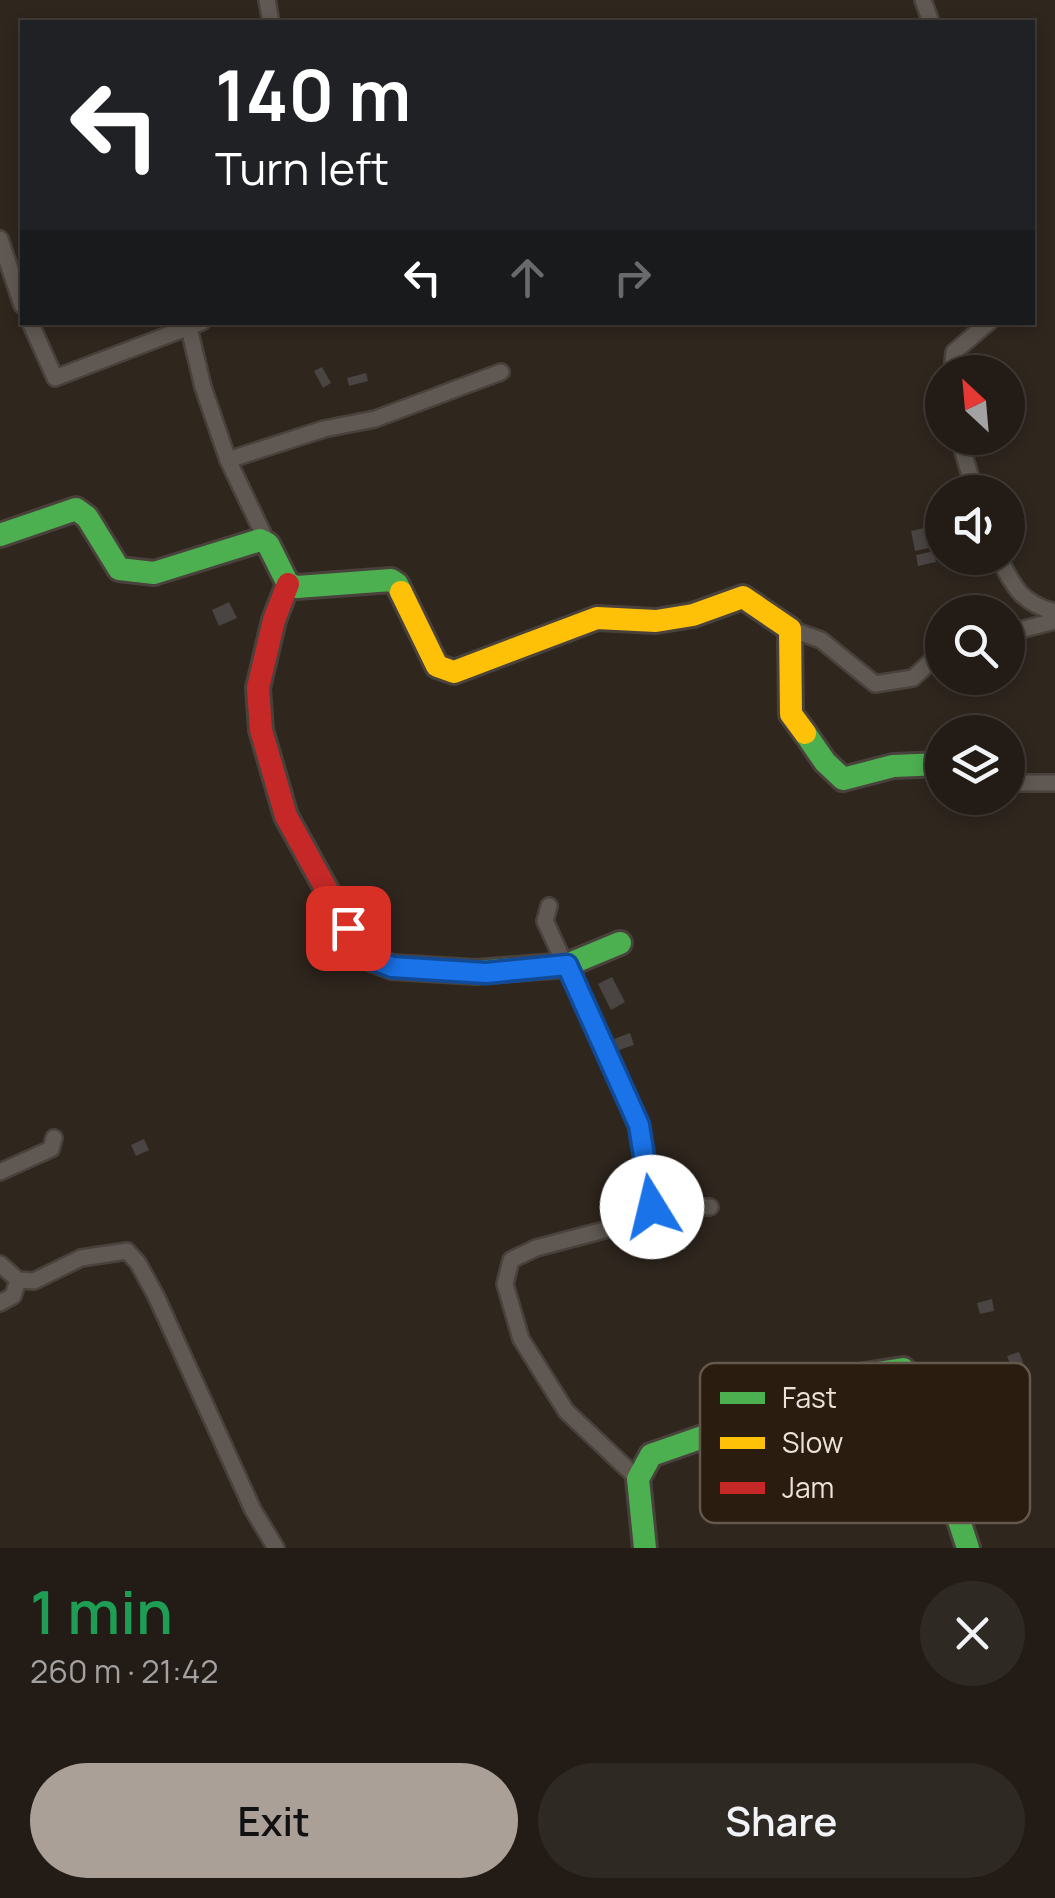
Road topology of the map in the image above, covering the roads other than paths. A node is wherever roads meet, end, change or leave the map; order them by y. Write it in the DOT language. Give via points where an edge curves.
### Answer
graph roads {
  1 [pos="0,239"];
  2 [pos="20,299"];
  3 [pos="31,325"];
  4 [pos="986,325"];
  5 [pos="196,326"];
  6 [pos="954,355"];
  7 [pos="500,372"];
  8 [pos="228,460"];
  9 [pos="0,535"];
  10 [pos="268,544"];
  11 [pos="1009,575"];
  12 [pos="288,584"];
  13 [pos="1055,612"];
  14 [pos="1055,620"];
  15 [pos="1025,628"];
  16 [pos="790,629"];
  17 [pos="925,667"];
  18 [pos="925,765"];
  19 [pos="1025,783"];
  20 [pos="1055,783"];
  21 [pos="549,906"];
  22 [pos="620,943"];
  23 [pos="567,965"];
  24 [pos="54,1138"];
  25 [pos="0,1172"];
  26 [pos="710,1206"];
  27 [pos="652,1207"];
  28 [pos="0,1264"];
  29 [pos="18,1280"];
  30 [pos="0,1303"];
  31 [pos="700,1438"];
  32 [pos="638,1479"];
  33 [pos="960,1523"];
  34 [pos="276,1548"];
  35 [pos="645,1548"];
  36 [pos="968,1548"];
  1 -- 2 [label="street"];
  3 -- 5 [label="street" via="55,378"];
  4 -- 6 [label="street"];
  5 -- 8 [label="street" via="202,386"];
  7 -- 8 [label="street" via="375,419"];
  8 -- 10 [label="street"];
  9 -- 10 [label="street" via="76,508 119,569 154,573 260,540"];
  10 -- 12 [label="street"];
  11 -- 13 [label="street" via="1023,597"];
  12 -- 16 [label="street" via="391,580 438,666 454,672 597,618 656,621 744,597"];
  12 -- 23 [label="street" via="258,688 261,730 286,816 364,956 392,967 486,973"];
  14 -- 15 [label="street"];
  16 -- 17 [label="street" via="821,640 875,684 914,678"];
  16 -- 18 [label="street" via="791,714 825,762 843,779"];
  19 -- 20 [label="street"];
  21 -- 23 [label="street" via="544,921"];
  22 -- 23 [label="street"];
  23 -- 27 [label="street" via="639,1125"];
  24 -- 25 [label="street" via="51,1148"];
  26 -- 27 [label="street"];
  27 -- 32 [label="street" via="618,1218 612,1228 511,1260 505,1284 520,1338 566,1411"];
  28 -- 29 [label="street"];
  29 -- 30 [label="street" via="13,1296"];
  29 -- 34 [label="street" via="34,1281 81,1258 126,1251 138,1263"];
  31 -- 32 [label="street" via="651,1455"];
  32 -- 35 [label="street"];
  33 -- 36 [label="street"];
}
